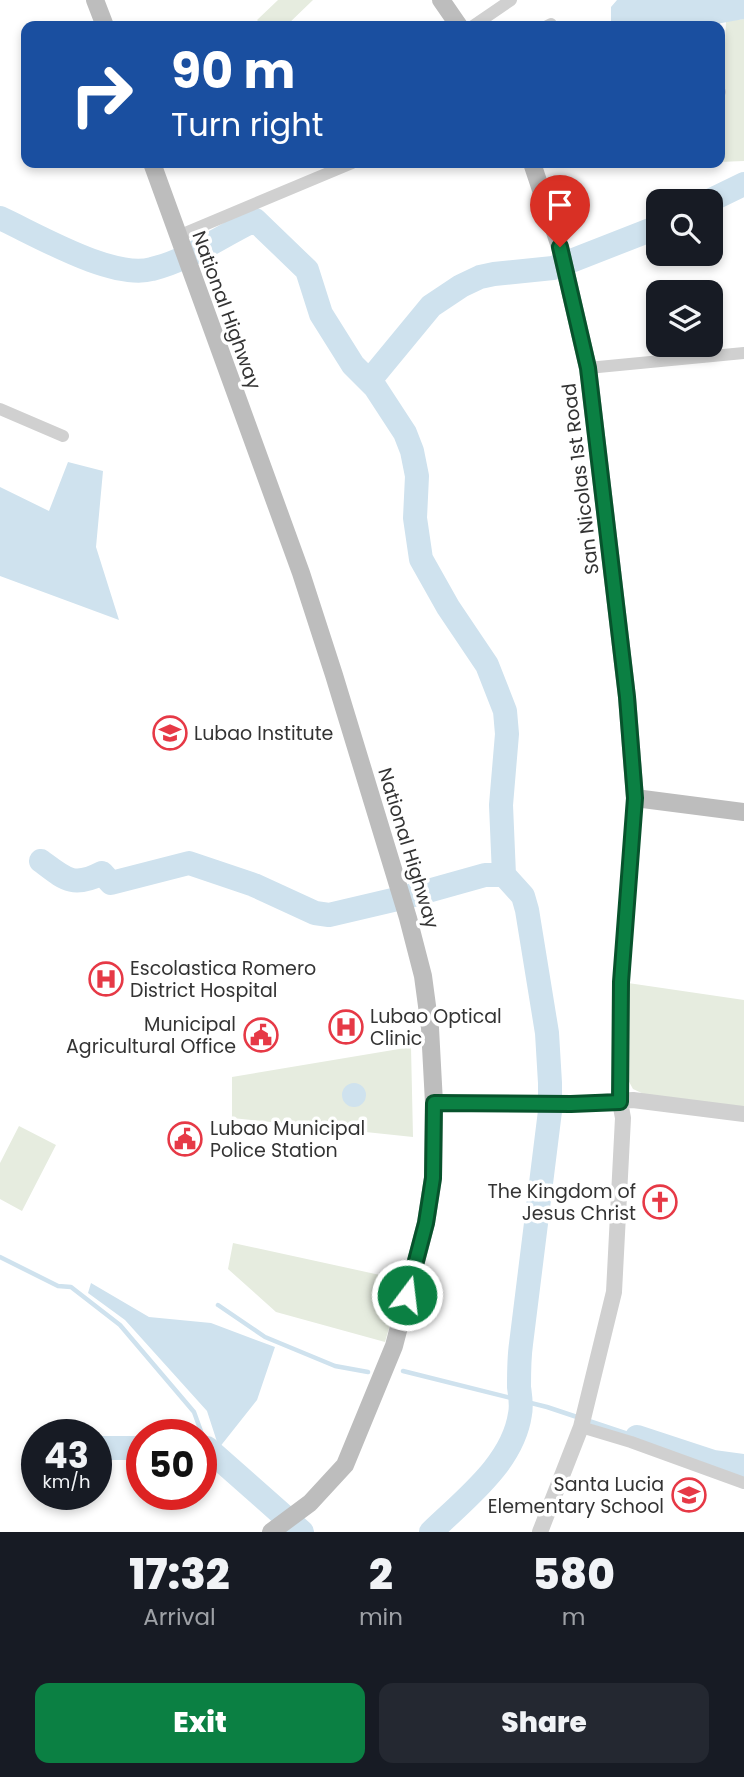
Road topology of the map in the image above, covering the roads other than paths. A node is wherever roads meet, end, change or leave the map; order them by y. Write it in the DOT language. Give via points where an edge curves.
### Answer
graph roads {
  1 [pos="95,0"];
  2 [pos="441,0"];
  3 [pos="511,0"];
  4 [pos="103,21"];
  5 [pos="456,21"];
  6 [pos="480,21"];
  7 [pos="154,168"];
  8 [pos="340,168"];
  9 [pos="534,168"];
  10 [pos="179,238"];
  11 [pos="744,353"];
  12 [pos="588,368"];
  13 [pos="0,409"];
  14 [pos="63,436"];
  15 [pos="635,798"];
  16 [pos="744,812"];
  17 [pos="620,1102"];
  18 [pos="434,1103"];
  19 [pos="744,1114"];
  20 [pos="583,1420"];
  21 [pos="744,1483"];
  22 [pos="272,1531"];
  23 [pos="540,1532"];
  1 -- 4 [label="main road"];
  2 -- 5 [label="main road"];
  3 -- 6 [label="street"];
  7 -- 10 [label="main road, National Highway"];
  8 -- 10 [label="street"];
  9 -- 12 [label="main road, San Nicolas 1st Road" via="569,280"];
  10 -- 18 [label="main road, National Highway" via="302,573 399,887 424,976"];
  11 -- 12 [label="street"];
  12 -- 15 [label="main road, San Nicolas 1st Road"];
  13 -- 14 [label="street"];
  15 -- 16 [label="main road"];
  15 -- 17 [label="street" via="621,982"];
  17 -- 18 [label="street"];
  17 -- 19 [label="street"];
  17 -- 20 [label="street" via="614,1292"];
  18 -- 22 [label="main road, National Highway" via="433,1178 426,1223 394,1346 345,1465 310,1503"];
  20 -- 21 [label="street"];
  20 -- 23 [label="street"];
}
